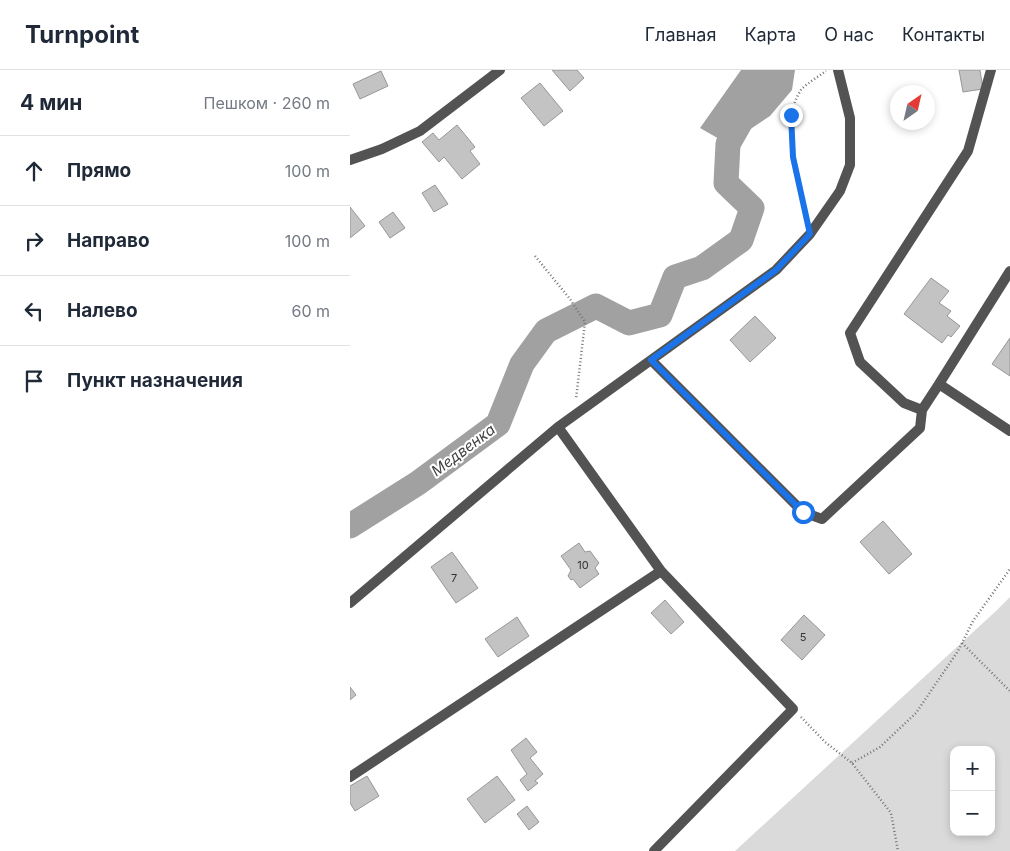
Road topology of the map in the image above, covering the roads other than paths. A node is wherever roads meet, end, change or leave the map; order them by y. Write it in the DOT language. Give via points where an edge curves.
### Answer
graph roads {
  1 [pos="500,70"];
  2 [pos="838,70"];
  3 [pos="990,70"];
  4 [pos="350,160"];
  5 [pos="1010,271"];
  6 [pos="651,360"];
  7 [pos="939,384"];
  8 [pos="922,410"];
  9 [pos="558,427"];
  10 [pos="1010,431"];
  11 [pos="661,571"];
  12 [pos="350,603"];
  13 [pos="350,777"];
  14 [pos="654,851"];
  1 -- 4 [label="street" via="420,131"];
  2 -- 6 [label="street" via="850,118 850,165 840,191 810,234 776,270"];
  3 -- 8 [label="street" via="968,151 850,333 860,362 904,402"];
  5 -- 7 [label="street"];
  6 -- 8 [label="street" via="803,512 822,518 920,428"];
  6 -- 9 [label="street"];
  7 -- 8 [label="street"];
  7 -- 10 [label="street"];
  9 -- 11 [label="street"];
  9 -- 12 [label="street"];
  11 -- 13 [label="street"];
  11 -- 14 [label="street" via="793,709"];
}
